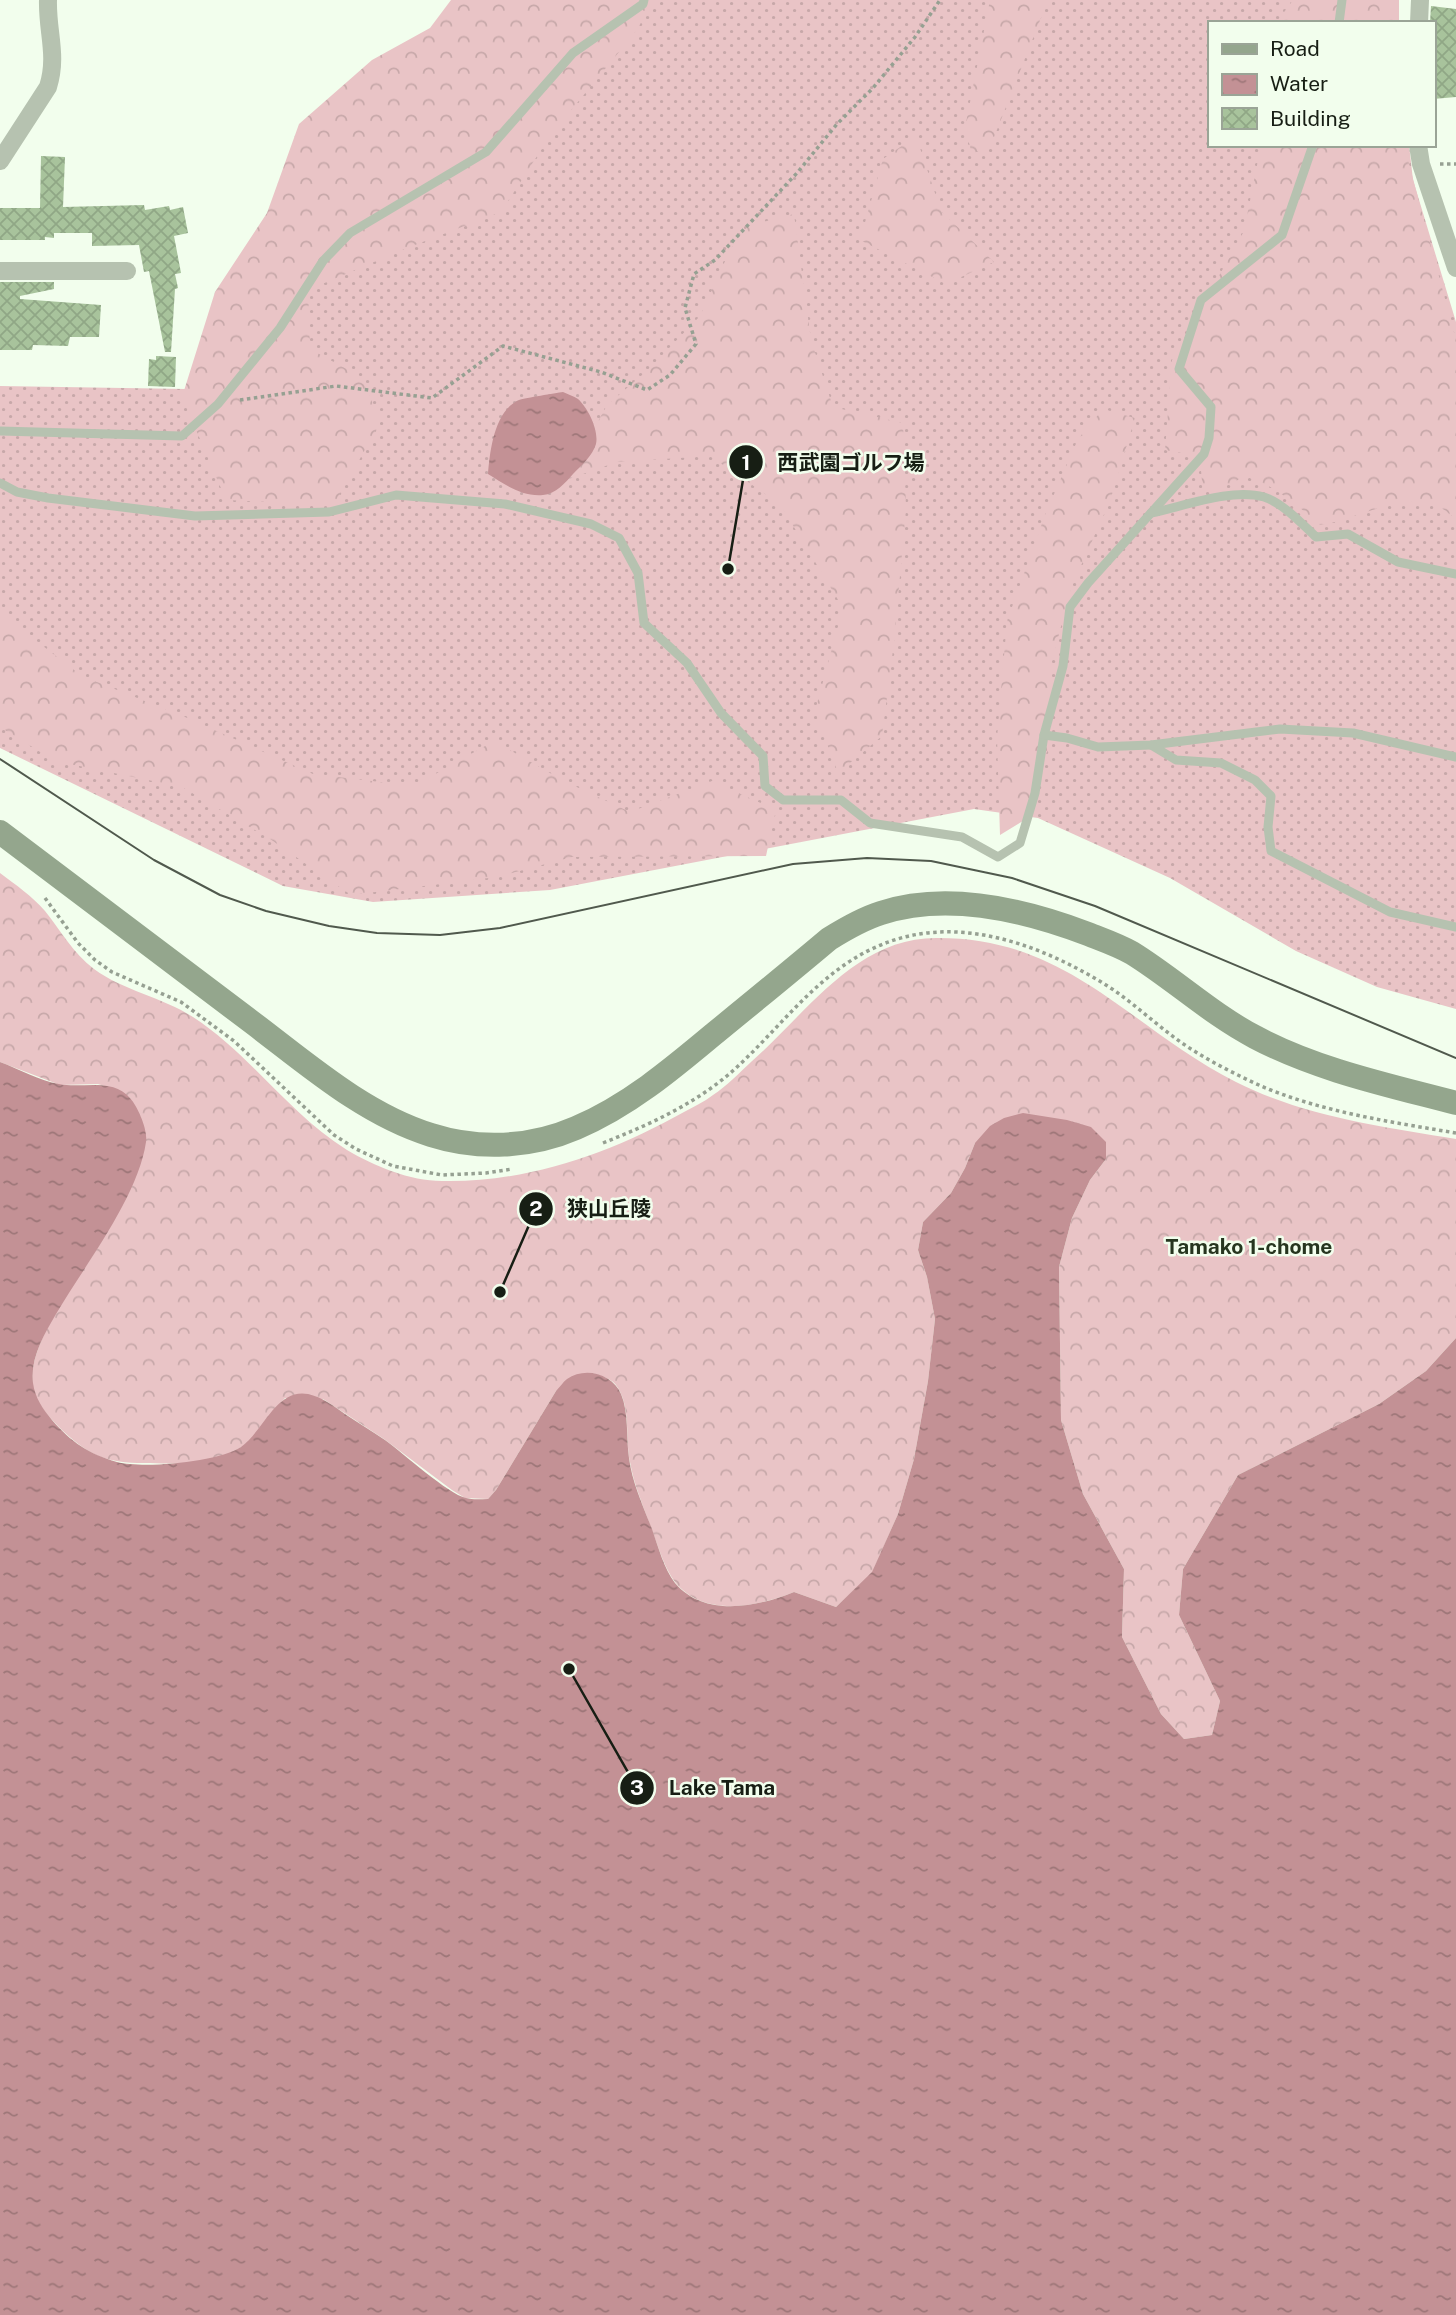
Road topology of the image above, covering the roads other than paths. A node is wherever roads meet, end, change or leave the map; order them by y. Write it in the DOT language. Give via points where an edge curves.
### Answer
graph roads {
  1 [pos="48,0"];
  2 [pos="644,0"];
  3 [pos="1342,0"];
  4 [pos="1420,0"];
  5 [pos="1339,21"];
  6 [pos="1419,21"];
  7 [pos="1311,147"];
  8 [pos="1418,147"];
  9 [pos="0,161"];
  10 [pos="1456,268"];
  11 [pos="0,271"];
  12 [pos="127,271"];
  13 [pos="0,431"];
  14 [pos="0,483"];
  15 [pos="1149,514"];
  16 [pos="1456,573"];
  17 [pos="1044,735"];
  18 [pos="1151,745"];
  19 [pos="1456,757"];
  20 [pos="0,832"];
  21 [pos="1456,927"];
  22 [pos="1456,1103"];
  1 -- 9 [label="street" via="52,75"];
  2 -- 13 [label="lane" via="573,52 486,152 350,233 323,261 279,328 218,404 182,436"];
  3 -- 5 [label="lane"];
  4 -- 6 [label="street"];
  7 -- 15 [label="lane" via="1282,235 1201,300 1179,369 1211,407 1209,438 1204,454"];
  8 -- 10 [label="street"];
  11 -- 12 [label="street"];
  14 -- 17 [label="lane" via="38,496 195,516 329,512 396,495 505,504 591,524 619,538 638,573 644,623 687,663 721,713 763,756 765,786 783,800 841,800 870,823 962,837 998,857 1020,843 1035,793"];
  15 -- 16 [label="lane" via="1237,494 1266,498 1315,537 1348,534 1398,562"];
  15 -- 17 [label="lane" via="1070,607 1063,666"];
  17 -- 18 [label="lane" via="1098,747"];
  18 -- 19 [label="lane" via="1280,729 1353,733"];
  18 -- 21 [label="lane" via="1176,760 1221,764 1255,780 1271,796 1271,852 1390,912"];
  20 -- 22 [label="street" via="333,1083 405,1125 454,1140 528,1143 576,1128 659,1079 829,939 880,913 937,904 992,908 1062,924 1129,951 1254,1037 1338,1071"];
}
